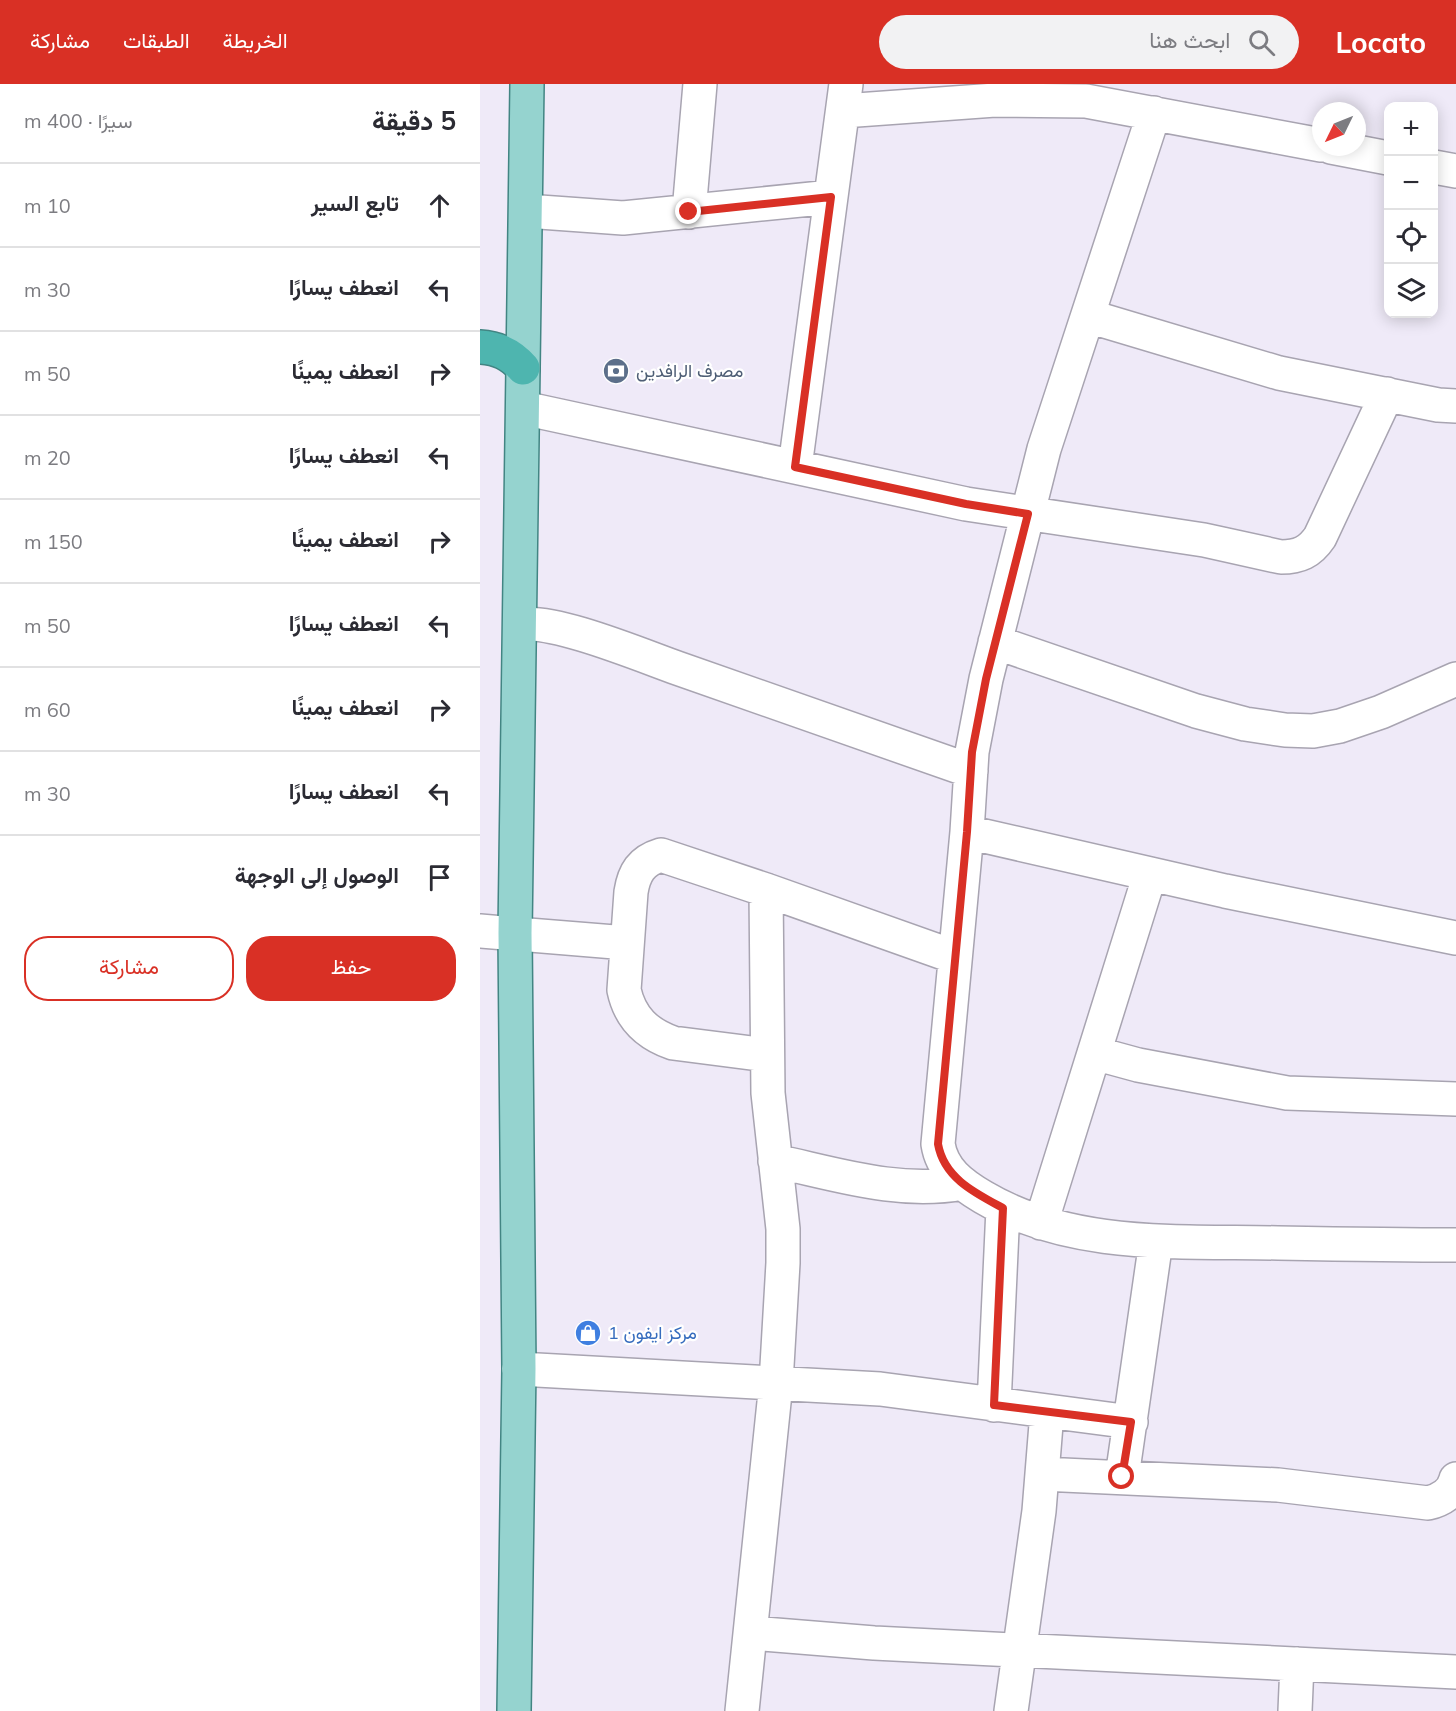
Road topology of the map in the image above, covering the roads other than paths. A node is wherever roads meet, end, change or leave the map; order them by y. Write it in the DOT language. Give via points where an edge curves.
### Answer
graph roads {
  1 [pos="527,84"];
  2 [pos="700,84"];
  3 [pos="970,93"];
  4 [pos="845,97"];
  5 [pos="1154,113"];
  6 [pos="1312,143"];
  7 [pos="1366,154"];
  8 [pos="1384,157"];
  9 [pos="1438,168"];
  10 [pos="1456,171"];
  11 [pos="831,197"];
  12 [pos="526,211"];
  13 [pos="689,212"];
  14 [pos="1088,316"];
  15 [pos="480,346"];
  16 [pos="524,368"];
  17 [pos="1387,394"];
  18 [pos="1456,406"];
  19 [pos="523,408"];
  20 [pos="795,467"];
  21 [pos="1028,514"];
  22 [pos="520,625"];
  23 [pos="995,642"];
  24 [pos="1456,679"];
  25 [pos="971,771"];
  26 [pos="967,832"];
  27 [pos="1149,874"];
  28 [pos="766,890"];
  29 [pos="480,931"];
  30 [pos="515,933"];
  31 [pos="1456,938"];
  32 [pos="627,943"];
  33 [pos="955,957"];
  34 [pos="1094,1053"];
  35 [pos="767,1055"];
  36 [pos="1456,1099"];
  37 [pos="775,1161"];
  38 [pos="962,1183"];
  39 [pos="1003,1208"];
  40 [pos="1041,1223"];
  41 [pos="1156,1240"];
  42 [pos="1456,1245"];
  43 [pos="519,1370"];
  44 [pos="776,1383"];
  45 [pos="994,1405"];
  46 [pos="1047,1412"];
  47 [pos="1131,1422"];
  48 [pos="1042,1474"];
  49 [pos="1122,1477"];
  50 [pos="1456,1479"];
  51 [pos="751,1632"];
  52 [pos="1020,1650"];
  53 [pos="1297,1664"];
  54 [pos="1456,1672"];
  55 [pos="514,1711"];
  56 [pos="742,1711"];
  57 [pos="1011,1711"];
  58 [pos="1295,1711"];
  1 -- 12 [label="main road"];
  2 -- 13 [label="street"];
  3 -- 4 [label="street"];
  3 -- 5 [label="street" via="1086,100"];
  4 -- 11 [label="street"];
  5 -- 6 [label="street"];
  5 -- 14 [label="street"];
  7 -- 8 [label="street"];
  9 -- 10 [label="street"];
  11 -- 13 [label="street"];
  11 -- 20 [label="street"];
  12 -- 13 [label="street" via="623,218"];
  12 -- 16 [label="main road"];
  14 -- 17 [label="street" via="1279,373"];
  14 -- 21 [label="street" via="1044,449"];
  15 -- 16 [label="highway" via="503,352"];
  16 -- 19 [label="main road"];
  17 -- 18 [label="street"];
  17 -- 21 [label="street" via="1320,537 1314,547 1299,555 1281,557 1204,540"];
  19 -- 20 [label="street"];
  19 -- 22 [label="main road"];
  20 -- 21 [label="street"];
  21 -- 23 [label="street"];
  22 -- 25 [label="street" via="555,627 617,646"];
  22 -- 30 [label="main road"];
  23 -- 24 [label="street" via="1196,711 1245,724 1285,729 1313,731 1340,726"];
  23 -- 25 [label="street"];
  25 -- 26 [label="street"];
  26 -- 27 [label="street"];
  26 -- 33 [label="street"];
  27 -- 31 [label="street"];
  27 -- 34 [label="street"];
  28 -- 32 [label="street" via="661,855 655,857 640,866 633,878"];
  28 -- 33 [label="street"];
  28 -- 35 [label="street"];
  29 -- 30 [label="street"];
  30 -- 32 [label="street"];
  30 -- 43 [label="main road"];
  32 -- 35 [label="street" via="624,990 635,1018 647,1030 673,1043"];
  33 -- 38 [label="street" via="938,1144 940,1157"];
  34 -- 36 [label="street" via="1287,1093"];
  34 -- 40 [label="street"];
  35 -- 37 [label="street"];
  37 -- 38 [label="street" via="876,1183 939,1188"];
  37 -- 44 [label="street" via="783,1229"];
  38 -- 39 [label="street"];
  39 -- 40 [label="street"];
  39 -- 45 [label="street"];
  40 -- 41 [label="street" via="1105,1237"];
  41 -- 42 [label="street"];
  41 -- 47 [label="street"];
  43 -- 44 [label="street"];
  43 -- 55 [label="main road"];
  44 -- 45 [label="street" via="880,1389"];
  44 -- 51 [label="street"];
  45 -- 46 [label="street"];
  46 -- 47 [label="street"];
  46 -- 48 [label="street"];
  47 -- 49 [label="street"];
  48 -- 49 [label="street"];
  48 -- 52 [label="street"];
  49 -- 50 [label="street" via="1278,1485 1428,1503 1445,1496"];
  51 -- 52 [label="street"];
  51 -- 56 [label="street"];
  52 -- 53 [label="street"];
  52 -- 57 [label="street"];
  53 -- 54 [label="street"];
  53 -- 58 [label="street"];
}
